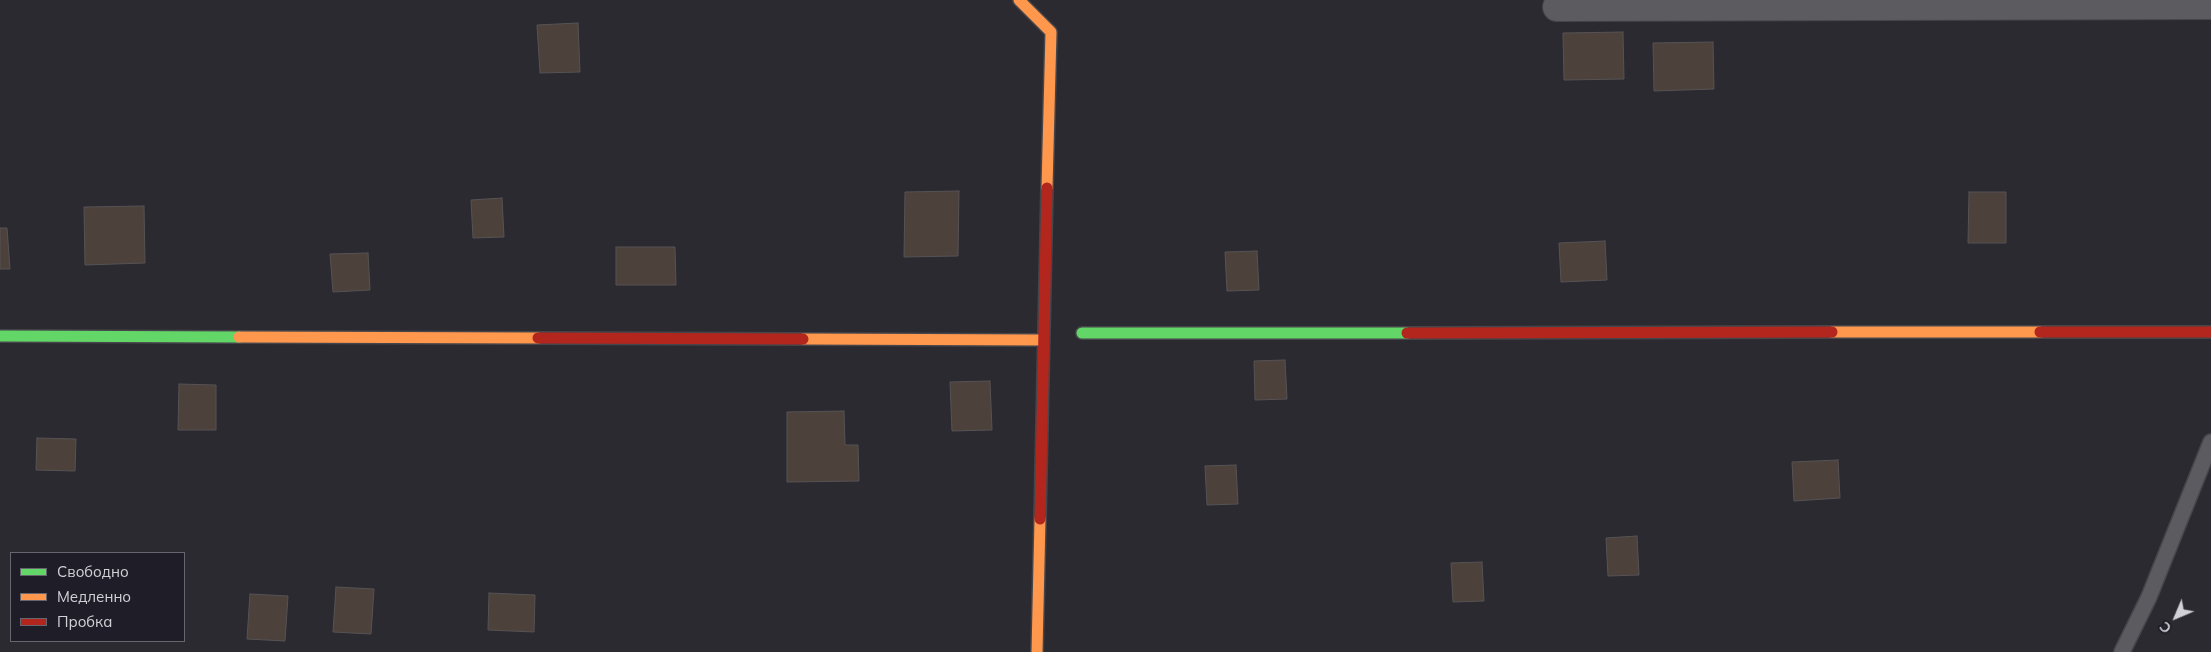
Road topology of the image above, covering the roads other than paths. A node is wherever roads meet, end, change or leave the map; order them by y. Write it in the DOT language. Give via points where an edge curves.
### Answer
graph roads {
  1 [pos="1019,0"];
  2 [pos="2211,5"];
  3 [pos="1557,7"];
  4 [pos="2211,332"];
  5 [pos="1082,333"];
  6 [pos="0,336"];
  7 [pos="1043,340"];
  8 [pos="2211,442"];
  9 [pos="1037,652"];
  10 [pos="2122,652"];
  1 -- 7 [label="street" via="1051,32"];
  2 -- 3 [label="street"];
  4 -- 5 [label="street"];
  6 -- 7 [label="street"];
  7 -- 9 [label="street"];
  8 -- 10 [label="lane" via="2150,597"];
}
